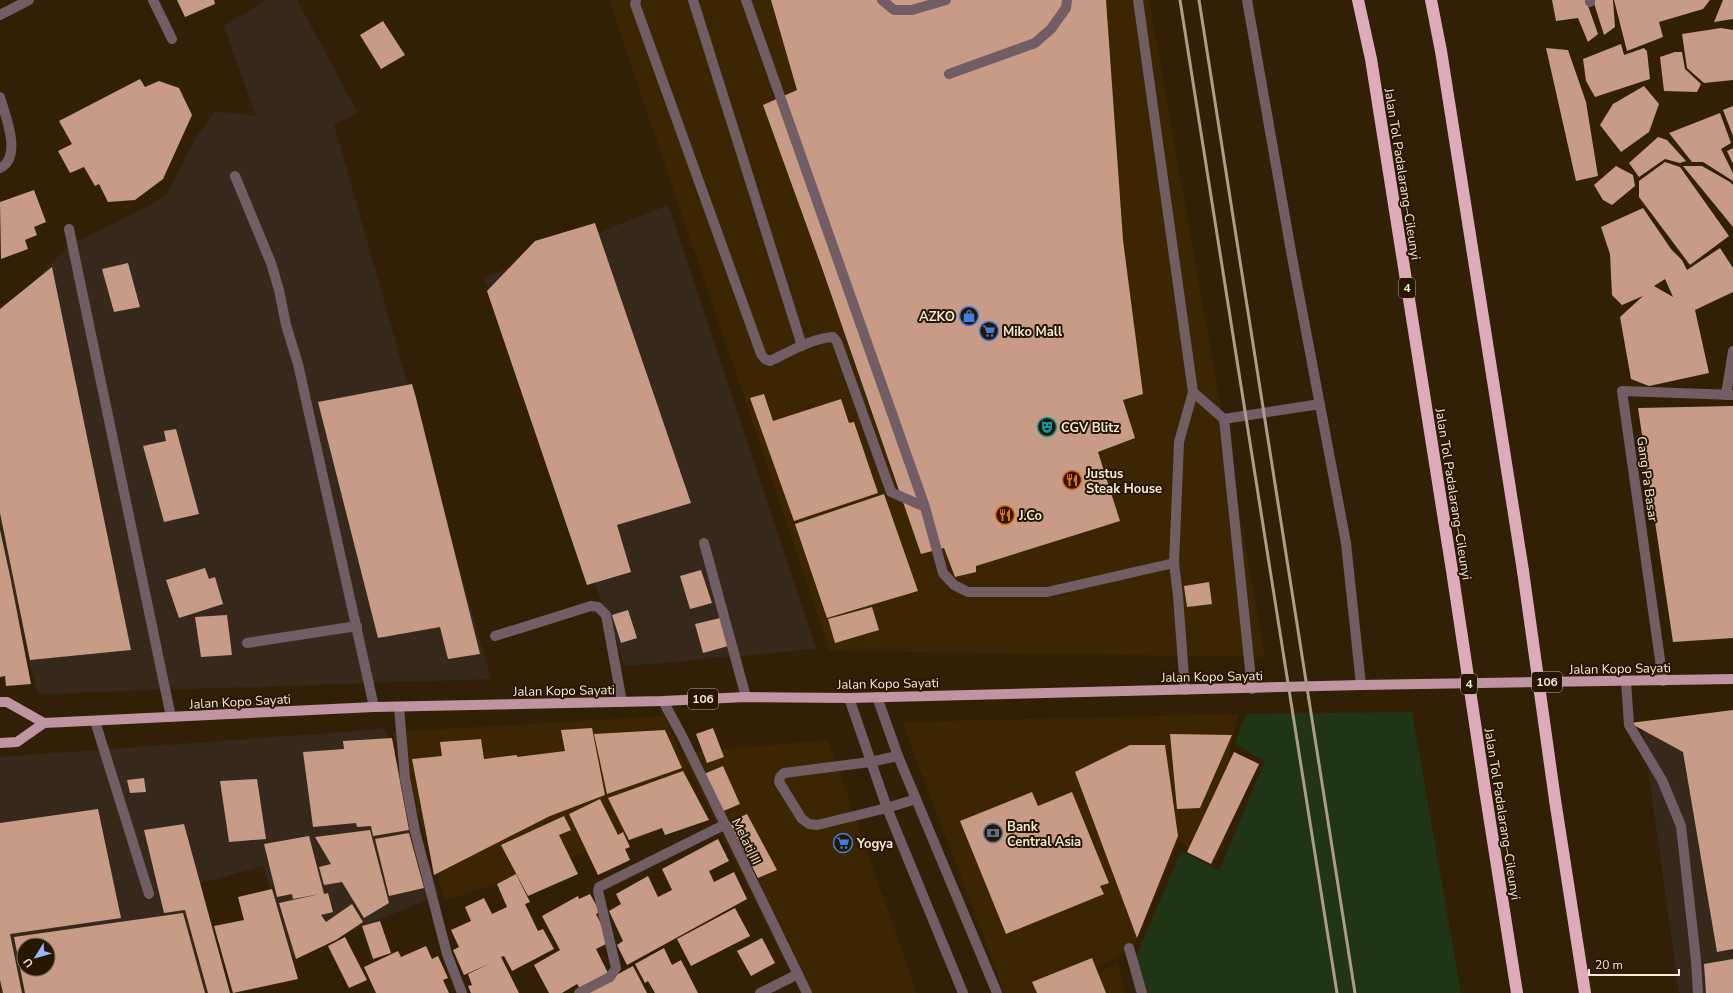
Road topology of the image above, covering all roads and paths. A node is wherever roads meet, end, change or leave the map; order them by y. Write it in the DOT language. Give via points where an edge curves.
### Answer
graph roads {
  1 [pos="29,0"];
  2 [pos="153,0"];
  3 [pos="636,0"];
  4 [pos="692,0"];
  5 [pos="746,0"];
  6 [pos="882,0"];
  7 [pos="946,0"];
  8 [pos="1067,0"];
  9 [pos="1138,0"];
  10 [pos="1247,0"];
  11 [pos="1358,0"];
  12 [pos="1431,0"];
  13 [pos="0,15"];
  14 [pos="172,39"];
  15 [pos="949,74"];
  16 [pos="0,97"];
  17 [pos="0,168"];
  18 [pos="235,176"];
  19 [pos="69,229"];
  20 [pos="802,346"];
  21 [pos="1733,351"];
  22 [pos="1193,392"];
  23 [pos="1730,395"];
  24 [pos="1320,404"];
  25 [pos="1224,419"];
  26 [pos="925,507"];
  27 [pos="704,543"];
  28 [pos="1174,563"];
  29 [pos="357,626"];
  30 [pos="495,636"];
  31 [pos="247,643"];
  32 [pos="1733,679"];
  33 [pos="1626,681"];
  34 [pos="1663,681"];
  35 [pos="1361,685"];
  36 [pos="1252,689"];
  37 [pos="1185,690"];
  38 [pos="746,697"];
  39 [pos="877,697"];
  40 [pos="848,698"];
  41 [pos="663,701"];
  42 [pos="0,702"];
  43 [pos="622,702"];
  44 [pos="374,707"];
  45 [pos="399,707"];
  46 [pos="171,717"];
  47 [pos="95,721"];
  48 [pos="44,723"];
  49 [pos="0,743"];
  50 [pos="898,756"];
  51 [pos="870,762"];
  52 [pos="916,799"];
  53 [pos="887,808"];
  54 [pos="724,825"];
  55 [pos="149,894"];
  56 [pos="1130,948"];
  57 [pos="798,974"];
  58 [pos="993,992"];
  59 [pos="462,993"];
  60 [pos="579,993"];
  61 [pos="760,993"];
  62 [pos="807,993"];
  63 [pos="963,993"];
  64 [pos="1142,993"];
  65 [pos="1517,993"];
  66 [pos="1585,993"];
  67 [pos="1698,993"];
  1 -- 13 [label="street"];
  2 -- 14 [label="street"];
  3 -- 20 [label="street" via="635,4 761,354 770,361"];
  4 -- 20 [label="street"];
  5 -- 26 [label="street"];
  6 -- 7 [label="street" via="894,10 912,10"];
  8 -- 15 [label="street" via="1066,8 1051,29 1035,43"];
  9 -- 22 [label="street"];
  10 -- 24 [label="street"];
  11 -- 65 [label="highway, Jalan Tol Padalarang–Cileunyi / 4, bridge" via="1372,67"];
  12 -- 66 [label="highway, bridge" via="1524,570 1555,800"];
  16 -- 17 [label="street" via="11,138 12,153"];
  18 -- 29 [label="street" via="280,290"];
  19 -- 46 [label="street"];
  20 -- 26 [label="street" via="833,337 838,342 891,492"];
  21 -- 23 [label="street"];
  22 -- 25 [label="street"];
  22 -- 28 [label="street" via="1179,442"];
  23 -- 34 [label="street, Gang Pa Basar" via="1622,390"];
  24 -- 25 [label="street"];
  24 -- 35 [label="street" via="1346,543"];
  25 -- 36 [label="street"];
  26 -- 28 [label="street" via="943,573 954,585 968,592 1047,592"];
  27 -- 38 [label="street"];
  28 -- 37 [label="street"];
  29 -- 31 [label="street"];
  29 -- 44 [label="street"];
  30 -- 43 [label="street" via="598,606 606,615"];
  32 -- 34 [label="main road, Jalan Kopo Sayati / 106"];
  33 -- 34 [label="main road, Jalan Kopo Sayati / 106"];
  33 -- 35 [label="main road, Jalan Kopo Sayati / 106"];
  33 -- 67 [label="street" via="1629,725 1662,780 1681,826"];
  35 -- 36 [label="main road, Jalan Kopo Sayati / 106"];
  36 -- 37 [label="main road, Jalan Kopo Sayati / 106"];
  37 -- 39 [label="main road, Jalan Kopo Sayati / 106"];
  38 -- 40 [label="main road, Jalan Kopo Sayati / 106"];
  38 -- 41 [label="main road, Jalan Kopo Sayati / 106"];
  39 -- 40 [label="main road, Jalan Kopo Sayati / 106"];
  39 -- 50 [label="street"];
  40 -- 51 [label="street"];
  41 -- 43 [label="main road, Jalan Kopo Sayati / 106"];
  41 -- 54 [label="street, Melati III"];
  42 -- 48 [label="main road" via="7,702"];
  43 -- 45 [label="main road, Jalan Kopo Sayati / 106"];
  44 -- 45 [label="main road, Jalan Kopo Sayati / 106"];
  44 -- 46 [label="main road, Jalan Kopo Sayati / 106"];
  45 -- 59 [label="street" via="405,778 415,831 447,954"];
  46 -- 47 [label="main road, Jalan Kopo Sayati / 106"];
  47 -- 48 [label="main road, Jalan Kopo Sayati / 106"];
  47 -- 55 [label="street"];
  48 -- 49 [label="main road" via="17,742"];
  50 -- 51 [label="street"];
  50 -- 52 [label="street"];
  51 -- 53 [label="street"];
  51 -- 53 [label="street" via="784,773 779,782 802,819 809,824 817,825"];
  52 -- 53 [label="street"];
  52 -- 58 [label="street"];
  53 -- 63 [label="street"];
  54 -- 57 [label="street, Melati III"];
  54 -- 60 [label="street" via="600,887 598,892 616,968 610,977"];
  56 -- 64 [label="street"];
  57 -- 61 [label="street"];
  57 -- 62 [label="street, Melati III"];
}
